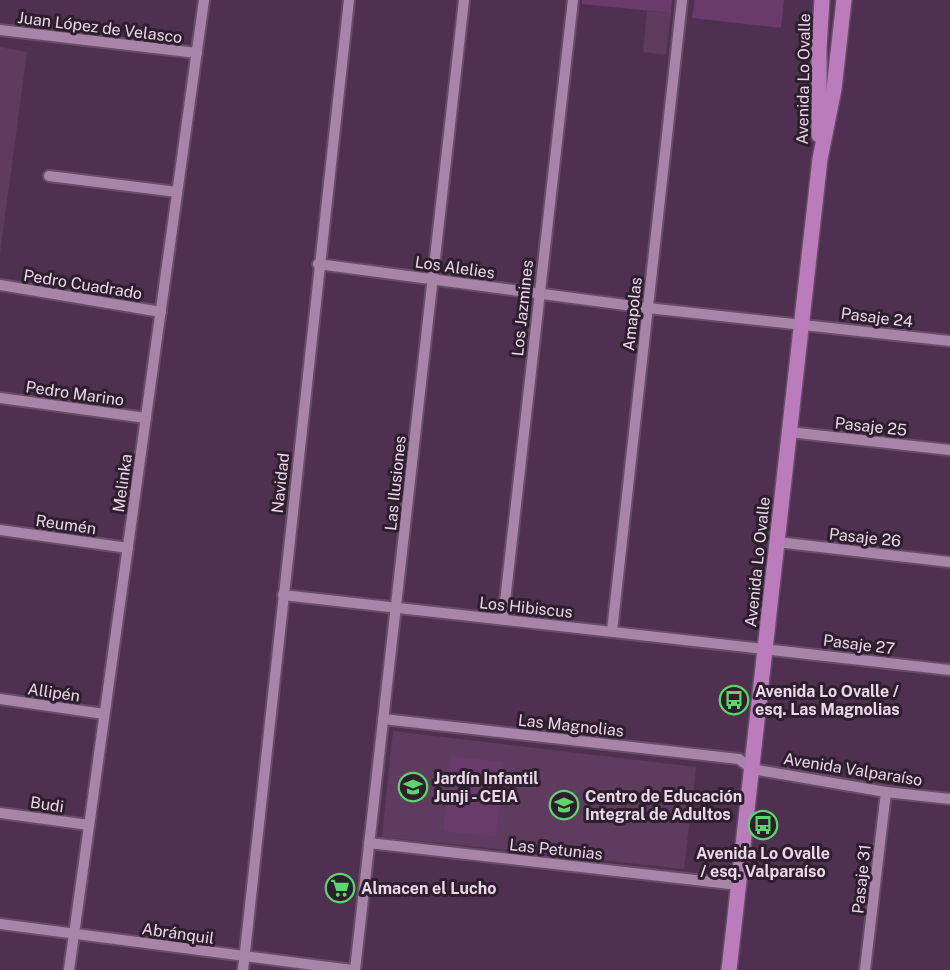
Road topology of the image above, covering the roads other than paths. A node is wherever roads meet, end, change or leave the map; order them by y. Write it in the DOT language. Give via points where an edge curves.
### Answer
graph roads {
  1 [pos="204,0"];
  2 [pos="349,0"];
  3 [pos="464,0"];
  4 [pos="573,0"];
  5 [pos="682,0"];
  6 [pos="822,0"];
  7 [pos="844,0"];
  8 [pos="0,30"];
  9 [pos="197,53"];
  10 [pos="820,159"];
  11 [pos="49,176"];
  12 [pos="177,192"];
  13 [pos="318,264"];
  14 [pos="433,279"];
  15 [pos="0,285"];
  16 [pos="539,293"];
  17 [pos="648,308"];
  18 [pos="160,312"];
  19 [pos="802,324"];
  20 [pos="950,341"];
  21 [pos="0,398"];
  22 [pos="146,418"];
  23 [pos="789,432"];
  24 [pos="950,450"];
  25 [pos="0,530"];
  26 [pos="777,542"];
  27 [pos="128,548"];
  28 [pos="950,562"];
  29 [pos="283,595"];
  30 [pos="396,607"];
  31 [pos="503,619"];
  32 [pos="612,631"];
  33 [pos="765,648"];
  34 [pos="950,670"];
  35 [pos="0,699"];
  36 [pos="105,714"];
  37 [pos="383,719"];
  38 [pos="752,769"];
  39 [pos="885,792"];
  40 [pos="950,800"];
  41 [pos="0,813"];
  42 [pos="89,825"];
  43 [pos="369,843"];
  44 [pos="739,885"];
  45 [pos="0,924"];
  46 [pos="74,934"];
  47 [pos="244,958"];
  48 [pos="69,970"];
  49 [pos="243,970"];
  50 [pos="353,970"];
  51 [pos="729,970"];
  52 [pos="866,970"];
  1 -- 9 [label="street, Melinka"];
  2 -- 13 [label="street, Navidad"];
  3 -- 14 [label="street, Las Ilusiones"];
  4 -- 16 [label="street, Los Jazmines"];
  5 -- 17 [label="street, Amapolas"];
  6 -- 10 [label="main road, Avenida Lo Ovalle" via="818,70"];
  7 -- 10 [label="main road, Avenida Lo Ovalle" via="834,89"];
  8 -- 9 [label="street, Juan López de Velasco"];
  9 -- 12 [label="street, Melinka"];
  10 -- 19 [label="main road, Avenida Lo Ovalle"];
  11 -- 12 [label="street"];
  12 -- 18 [label="street, Melinka"];
  13 -- 14 [label="street, Los Alelies"];
  13 -- 29 [label="street, Navidad"];
  14 -- 16 [label="street, Los Alelies"];
  14 -- 30 [label="street, Las Ilusiones"];
  15 -- 18 [label="street, Pedro Cuadrado"];
  16 -- 17 [label="street, Los Alelies"];
  16 -- 31 [label="street, Los Jazmines"];
  17 -- 19 [label="street, Los Alelies"];
  17 -- 32 [label="street, Amapolas"];
  18 -- 22 [label="street, Melinka"];
  19 -- 20 [label="street, Pasaje 24"];
  19 -- 23 [label="main road, Avenida Lo Ovalle"];
  21 -- 22 [label="street, Pedro Marino"];
  22 -- 27 [label="street, Melinka"];
  23 -- 24 [label="street, Pasaje 25"];
  23 -- 26 [label="main road, Avenida Lo Ovalle"];
  25 -- 27 [label="street, Reumén"];
  26 -- 28 [label="street, Pasaje 26"];
  26 -- 33 [label="main road, Avenida Lo Ovalle"];
  27 -- 36 [label="street, Melinka"];
  29 -- 30 [label="street, Los Hibiscus"];
  29 -- 47 [label="street, Navidad"];
  30 -- 31 [label="street, Los Hibiscus"];
  30 -- 37 [label="street, Las Ilusiones"];
  31 -- 32 [label="street, Los Hibiscus"];
  32 -- 33 [label="street, Los Hibiscus"];
  33 -- 34 [label="street, Pasaje 27"];
  33 -- 38 [label="main road, Avenida Lo Ovalle"];
  35 -- 36 [label="street, Allipén"];
  36 -- 42 [label="street, Melinka"];
  37 -- 38 [label="street, Las Magnolias" via="739,759"];
  37 -- 43 [label="street, Las Ilusiones"];
  38 -- 39 [label="street, Avenida Valparaíso"];
  38 -- 44 [label="main road, Avenida Lo Ovalle"];
  39 -- 40 [label="street, Avenida Valparaíso"];
  39 -- 52 [label="street, Pasaje 31"];
  41 -- 42 [label="street, Budi"];
  42 -- 46 [label="street, Melinka"];
  43 -- 44 [label="street, Las Petunias"];
  43 -- 50 [label="street, Las Ilusiones"];
  44 -- 51 [label="main road, Avenida Lo Ovalle"];
  45 -- 46 [label="street, Abránquil"];
  46 -- 47 [label="street, Abránquil"];
  46 -- 48 [label="street, Melinka"];
  47 -- 49 [label="street, Navidad"];
  47 -- 50 [label="street, Abránquil"];
}
